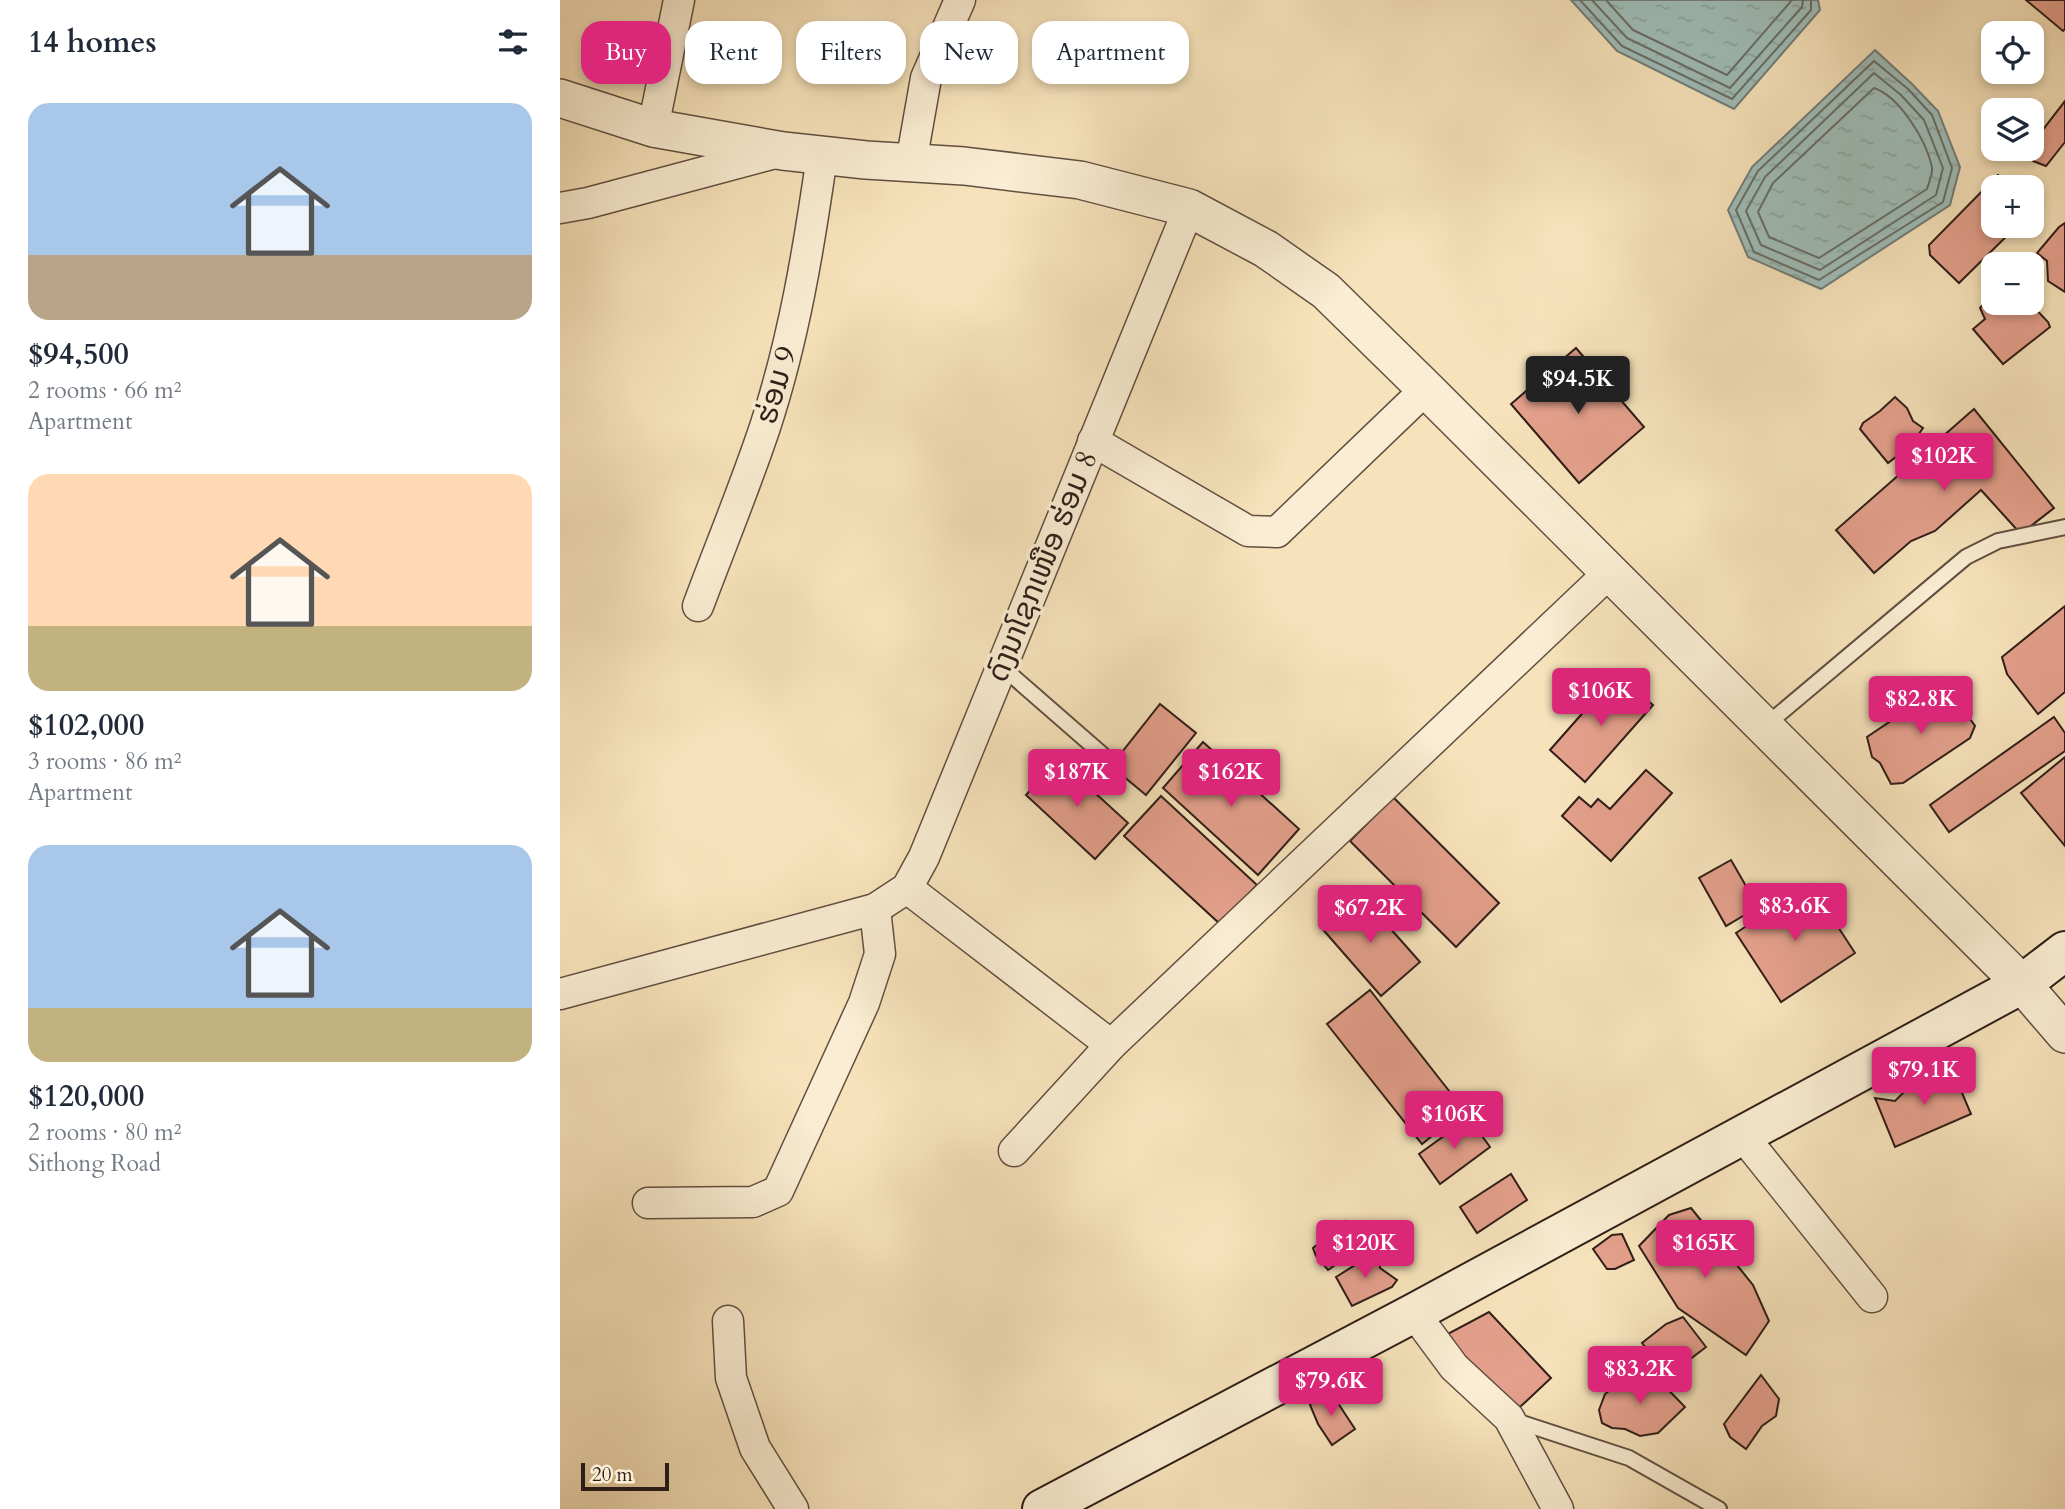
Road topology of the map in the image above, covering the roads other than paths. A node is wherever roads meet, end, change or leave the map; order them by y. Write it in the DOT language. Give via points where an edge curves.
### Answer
graph roads {
  1 [pos="679,0"];
  2 [pos="960,0"];
  3 [pos="560,98"];
  4 [pos="653,128"];
  5 [pos="783,151"];
  6 [pos="822,156"];
  7 [pos="911,163"];
  8 [pos="560,208"];
  9 [pos="1189,208"];
  10 [pos="1426,389"];
  11 [pos="1093,441"];
  12 [pos="2065,527"];
  13 [pos="1611,571"];
  14 [pos="698,606"];
  15 [pos="1001,666"];
  16 [pos="1765,726"];
  17 [pos="1103,755"];
  18 [pos="907,888"];
  19 [pos="875,909"];
  20 [pos="2065,951"];
  21 [pos="2022,984"];
  22 [pos="562,988"];
  23 [pos="2065,1034"];
  24 [pos="1111,1045"];
  25 [pos="1743,1136"];
  26 [pos="1014,1151"];
  27 [pos="648,1203"];
  28 [pos="1872,1297"];
  29 [pos="1414,1313"];
  30 [pos="727,1321"];
  31 [pos="1509,1418"];
  32 [pos="793,1509"];
  33 [pos="1042,1509"];
  34 [pos="1558,1509"];
  35 [pos="1719,1509"];
  1 -- 4 [label="street"];
  2 -- 7 [label="street" via="926,78"];
  3 -- 4 [label="street"];
  4 -- 5 [label="street"];
  5 -- 6 [label="street"];
  5 -- 8 [label="street"];
  6 -- 7 [label="street"];
  6 -- 14 [label="street, ຮ່ອມ 9" via="810,245 788,346 765,426"];
  7 -- 9 [label="street" via="1080,180"];
  9 -- 10 [label="street" via="1266,248 1326,291"];
  9 -- 11 [label="street, ດົງນາໂຊກເໜືອ ຮ່ອມ 8"];
  10 -- 11 [label="street" via="1277,532 1248,531"];
  10 -- 13 [label="street"];
  11 -- 15 [label="street, ດົງນາໂຊກເໜືອ ຮ່ອມ 8"];
  12 -- 16 [label="lane" via="1998,541 1966,557"];
  13 -- 16 [label="street"];
  13 -- 24 [label="street"];
  15 -- 17 [label="lane"];
  15 -- 18 [label="street, ດົງນາໂຊກເໜືອ ຮ່ອມ 8" via="925,857"];
  16 -- 21 [label="street"];
  18 -- 19 [label="street, ດົງນາໂຊກເໜືອ ຮ່ອມ 8"];
  18 -- 24 [label="street"];
  19 -- 22 [label="street, ດົງນາໂຊກເໜືອ ຮ່ອມ 8"];
  19 -- 27 [label="street" via="880,954 864,1003 778,1191 753,1202"];
  20 -- 21 [label="main road"];
  21 -- 23 [label="street"];
  21 -- 25 [label="main road"];
  24 -- 26 [label="street"];
  25 -- 28 [label="street"];
  25 -- 29 [label="main road"];
  29 -- 31 [label="street" via="1454,1367"];
  29 -- 33 [label="main road"];
  30 -- 32 [label="street" via="731,1378 755,1448"];
  31 -- 34 [label="street"];
  31 -- 35 [label="lane" via="1629,1458"];
}
